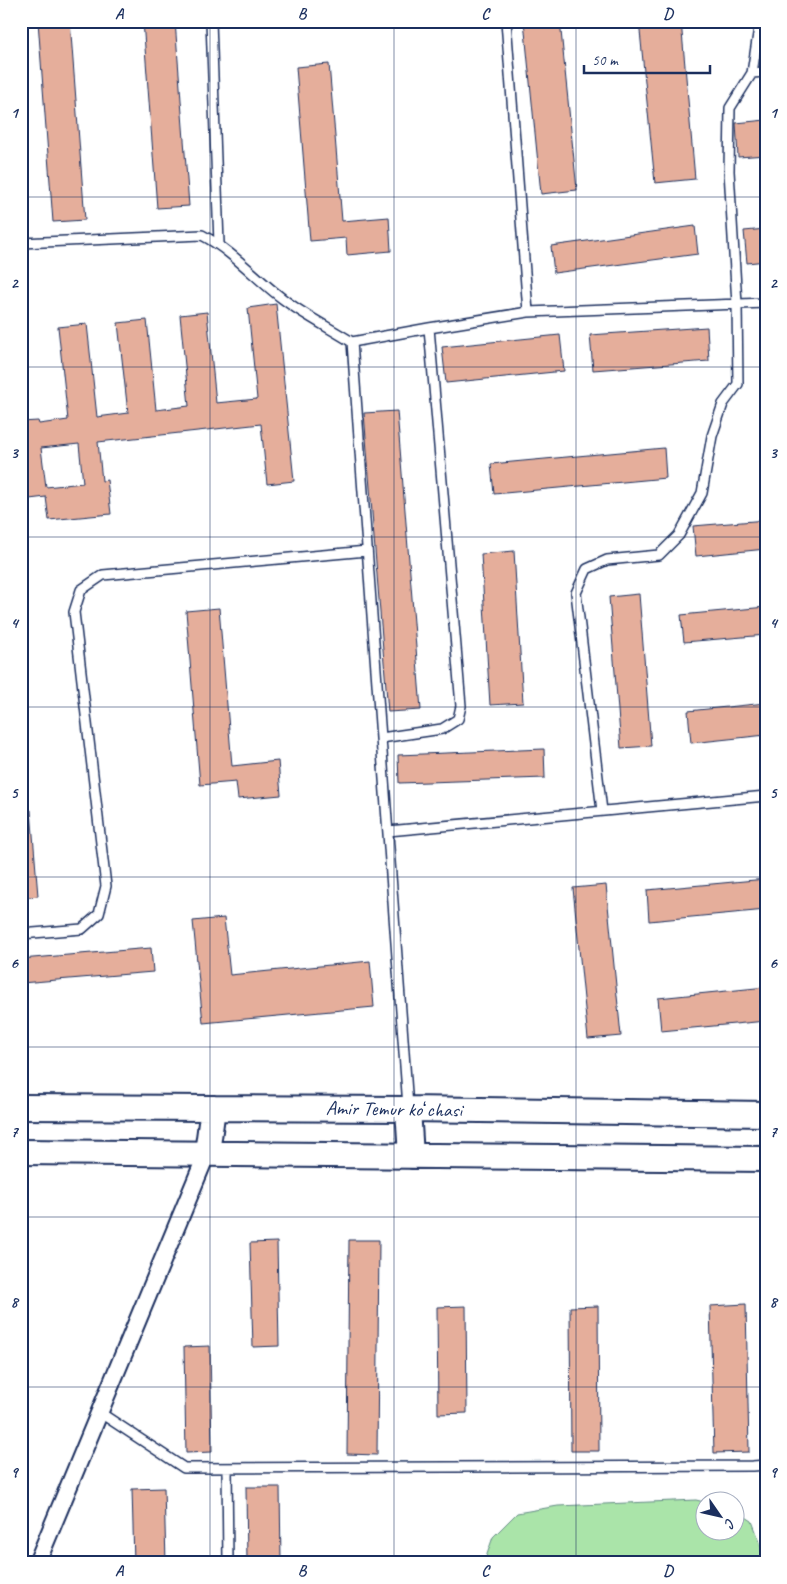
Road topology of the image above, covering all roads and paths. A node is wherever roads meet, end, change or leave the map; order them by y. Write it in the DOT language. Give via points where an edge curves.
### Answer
graph roads {
  1 [pos="211,21"];
  2 [pos="506,21"];
  3 [pos="760,21"];
  4 [pos="766,72"];
  5 [pos="752,73"];
  6 [pos="21,243"];
  7 [pos="219,244"];
  8 [pos="766,303"];
  9 [pos="737,304"];
  10 [pos="528,312"];
  11 [pos="429,328"];
  12 [pos="352,342"];
  13 [pos="367,551"];
  14 [pos="381,738"];
  15 [pos="766,796"];
  16 [pos="602,811"];
  17 [pos="388,831"];
  18 [pos="21,934"];
  19 [pos="21,1107"];
  20 [pos="212,1108"];
  21 [pos="408,1109"];
  22 [pos="766,1114"];
  23 [pos="21,1152"];
  24 [pos="207,1153"];
  25 [pos="411,1156"];
  26 [pos="766,1159"];
  27 [pos="99,1412"];
  28 [pos="766,1465"];
  29 [pos="227,1468"];
  30 [pos="37,1563"];
  31 [pos="228,1563"];
  1 -- 7 [label="lane"];
  2 -- 10 [label="lane"];
  3 -- 5 [label="lane"];
  4 -- 5 [label="lane"];
  5 -- 9 [label="lane" via="730,108 729,171"];
  6 -- 7 [label="lane" via="202,235"];
  7 -- 12 [label="lane" via="284,300"];
  8 -- 9 [label="lane"];
  9 -- 10 [label="lane"];
  9 -- 16 [label="lane" via="738,384 723,404 712,436 702,493 679,535 659,555 607,560 588,568 576,593"];
  10 -- 11 [label="lane"];
  11 -- 12 [label="lane"];
  11 -- 14 [label="lane" via="461,706 458,719 442,729"];
  12 -- 13 [label="lane"];
  13 -- 14 [label="lane"];
  13 -- 18 [label="lane" via="103,574 80,590 74,612 106,886 99,914 82,929"];
  14 -- 17 [label="lane"];
  15 -- 16 [label="lane"];
  16 -- 17 [label="lane"];
  17 -- 21 [label="lane"];
  19 -- 20 [label="street, Amir Temur koʻchasi"];
  20 -- 21 [label="street, Amir Temur koʻchasi"];
  20 -- 24 [label="street"];
  21 -- 22 [label="street, Amir Temur koʻchasi"];
  21 -- 25 [label="street"];
  23 -- 24 [label="street"];
  24 -- 25 [label="street"];
  24 -- 27 [label="street"];
  25 -- 26 [label="street"];
  27 -- 29 [label="lane" via="184,1468"];
  27 -- 30 [label="street"];
  28 -- 29 [label="lane"];
  29 -- 31 [label="lane"];
}
